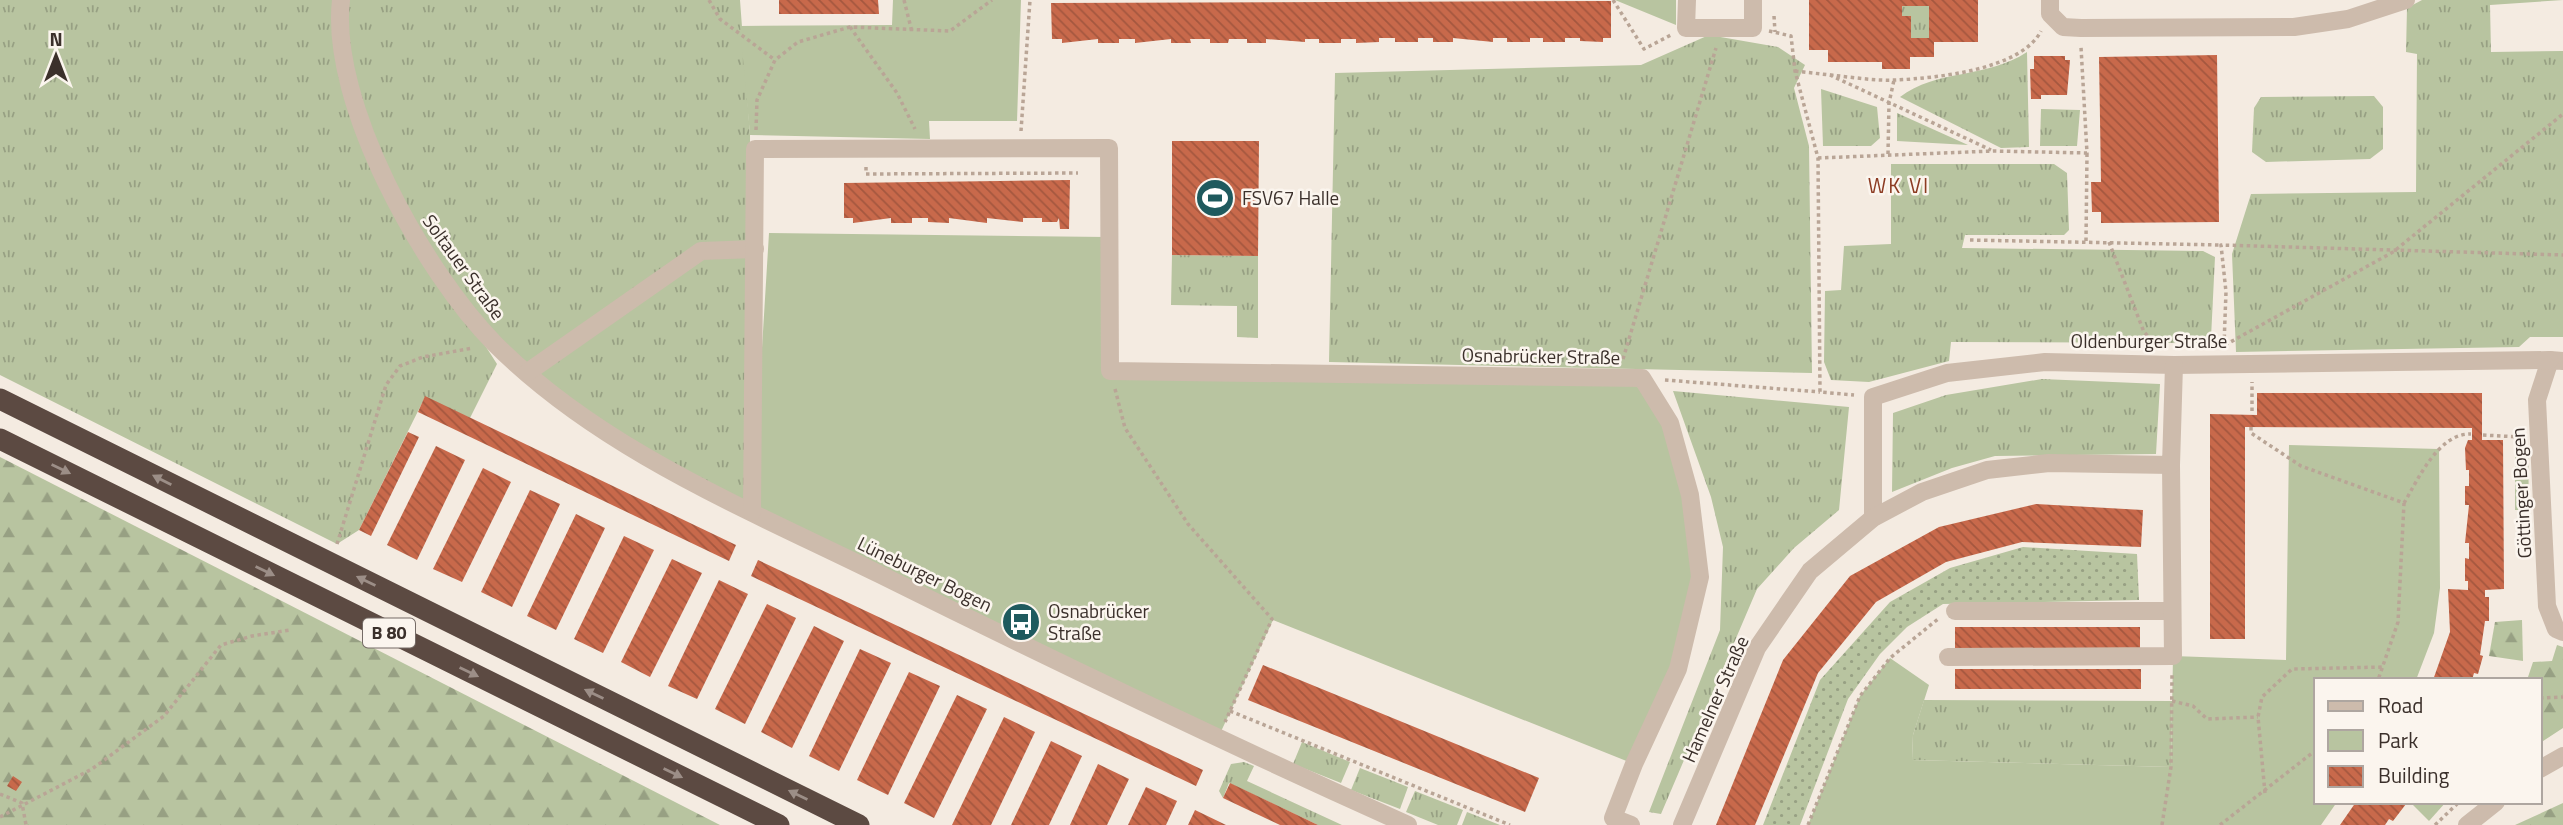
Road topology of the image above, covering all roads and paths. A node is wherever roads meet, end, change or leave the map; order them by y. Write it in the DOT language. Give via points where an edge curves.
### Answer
graph roads {
  1 [pos="341,0"];
  2 [pos="709,0"];
  3 [pos="904,0"];
  4 [pos="992,0"];
  5 [pos="1030,0"];
  6 [pos="1613,0"];
  7 [pos="1687,0"];
  8 [pos="1753,0"];
  9 [pos="2406,0"];
  10 [pos="984,3"];
  11 [pos="2050,7"];
  12 [pos="850,27"];
  13 [pos="1686,28"];
  14 [pos="1722,28"];
  15 [pos="1753,28"];
  16 [pos="2081,28"];
  17 [pos="912,32"];
  18 [pos="775,60"];
  19 [pos="1795,71"];
  20 [pos="1830,75"];
  21 [pos="1894,80"];
  22 [pos="1889,103"];
  23 [pos="2563,114"];
  24 [pos="1020,147"];
  25 [pos="755,149"];
  26 [pos="925,150"];
  27 [pos="1993,151"];
  28 [pos="2087,153"];
  29 [pos="1888,155"];
  30 [pos="1818,158"];
  31 [pos="865,165"];
  32 [pos="1078,173"];
  33 [pos="1970,240"];
  34 [pos="2086,242"];
  35 [pos="2109,243"];
  36 [pos="2221,245"];
  37 [pos="755,249"];
  38 [pos="2393,252"];
  39 [pos="2563,255"];
  40 [pos="495,344"];
  41 [pos="2224,345"];
  42 [pos="2212,350"];
  43 [pos="2556,360"];
  44 [pos="2174,365"];
  45 [pos="1110,371"];
  46 [pos="527,372"];
  47 [pos="1618,378"];
  48 [pos="1642,378"];
  49 [pos="1820,392"];
  50 [pos="1873,397"];
  51 [pos="0,399"];
  52 [pos="2251,427"];
  53 [pos="2471,434"];
  54 [pos="0,439"];
  55 [pos="2171,465"];
  56 [pos="2403,503"];
  57 [pos="752,512"];
  58 [pos="1873,518"];
  59 [pos="337,544"];
  60 [pos="1955,611"];
  61 [pos="2171,611"];
  62 [pos="290,631"];
  63 [pos="2563,632"];
  64 [pos="2173,656"];
  65 [pos="1948,657"];
  66 [pos="2384,667"];
  67 [pos="2379,678"];
  68 [pos="2563,697"];
  69 [pos="2542,698"];
  70 [pos="2172,701"];
  71 [pos="1230,711"];
  72 [pos="2258,717"];
  73 [pos="1217,740"];
  74 [pos="2314,752"];
  75 [pos="2563,756"];
  76 [pos="2542,768"];
  77 [pos="0,793"];
  78 [pos="2264,793"];
  79 [pos="22,803"];
  80 [pos="2457,804"];
  81 [pos="2493,804"];
  82 [pos="0,817"];
  83 [pos="26,825"];
  84 [pos="779,825"];
  85 [pos="859,825"];
  86 [pos="1408,825"];
  87 [pos="1510,825"];
  88 [pos="1631,825"];
  89 [pos="1682,825"];
  90 [pos="1808,825"];
  91 [pos="2162,825"];
  92 [pos="2220,825"];
  93 [pos="2435,825"];
  94 [pos="2467,825"];
  1 -- 40 [label="street, Soltauer Straße" via="343,50 361,124 398,209 470,316"];
  2 -- 18 [label="path" via="720,19"];
  3 -- 17 [label="path"];
  4 -- 10 [label="path"];
  5 -- 24 [label="path"];
  6 -- 13 [label="path" via="1644,49"];
  7 -- 13 [label="street"];
  8 -- 15 [label="street"];
  9 -- 16 [label="street" via="2348,19 2294,27"];
  10 -- 17 [label="path" via="950,31"];
  11 -- 16 [label="street" via="2063,27"];
  11 -- 21 [label="path" via="2036,40 1992,67"];
  12 -- 17 [label="path"];
  12 -- 18 [label="path" via="798,42"];
  12 -- 26 [label="path" via="897,93"];
  13 -- 14 [label="street"];
  14 -- 15 [label="street"];
  14 -- 47 [label="path"];
  15 -- 19 [label="path" via="1791,36"];
  16 -- 28 [label="path"];
  18 -- 25 [label="path" via="757,100"];
  19 -- 20 [label="path"];
  19 -- 30 [label="path"];
  20 -- 21 [label="path"];
  20 -- 22 [label="path"];
  21 -- 22 [label="path"];
  22 -- 27 [label="path"];
  22 -- 29 [label="path"];
  23 -- 38 [label="path"];
  24 -- 26 [label="street"];
  24 -- 45 [label="street" via="1109,148"];
  25 -- 26 [label="street"];
  25 -- 37 [label="street"];
  27 -- 28 [label="path"];
  27 -- 29 [label="path"];
  28 -- 34 [label="path"];
  29 -- 30 [label="path"];
  30 -- 49 [label="path"];
  31 -- 32 [label="path" via="866,174"];
  33 -- 34 [label="path"];
  34 -- 35 [label="path"];
  35 -- 36 [label="path"];
  35 -- 44 [label="path" via="2144,332"];
  36 -- 38 [label="path"];
  36 -- 41 [label="path" via="2226,292"];
  37 -- 46 [label="street" via="701,251"];
  37 -- 57 [label="street"];
  38 -- 39 [label="path"];
  38 -- 41 [label="path"];
  40 -- 46 [label="street, Soltauer Straße"];
  40 -- 59 [label="path" via="423,357 400,366 386,385"];
  41 -- 42 [label="path"];
  43 -- 44 [label="street, Oldenburger Straße"];
  43 -- 63 [label="street, Göttinger Bogen" via="2537,400 2547,606 2556,629"];
  44 -- 50 [label="street, Oldenburger Straße" via="2045,362 1947,373"];
  44 -- 55 [label="street"];
  45 -- 47 [label="street, Osnabrücker Straße"];
  45 -- 71 [label="path" via="1125,428 1188,524 1272,620"];
  46 -- 57 [label="street, Soltauer Straße" via="610,436"];
  47 -- 48 [label="street, Osnabrücker Straße"];
  48 -- 49 [label="path"];
  48 -- 88 [label="street, Osnabrücker Straße" via="1668,416 1690,495 1700,577 1678,669 1613,818"];
  49 -- 50 [label="path"];
  50 -- 58 [label="street"];
  85 -- 51 [label="highway, B 80, one-way"];
  52 -- 56 [label="path" via="2251,433 2301,466"];
  53 -- 56 [label="path" via="2439,449"];
  54 -- 84 [label="highway, B 80, one-way"];
  55 -- 58 [label="street, Hamelner Straße" via="2049,463 1987,470 1922,492"];
  55 -- 61 [label="street"];
  56 -- 66 [label="path" via="2398,622"];
  57 -- 73 [label="street, Lüneburger Bogen"];
  58 -- 89 [label="street, Hamelner Straße" via="1810,571 1757,648"];
  60 -- 61 [label="street"];
  60 -- 90 [label="path" via="1933,622 1890,658 1860,696"];
  61 -- 64 [label="street"];
  62 -- 79 [label="path" via="221,645 164,716 92,769"];
  64 -- 65 [label="street"];
  64 -- 70 [label="path"];
  66 -- 67 [label="path"];
  66 -- 72 [label="path" via="2292,669 2262,697"];
  68 -- 69 [label="path"];
  70 -- 72 [label="path" via="2193,706 2207,719"];
  70 -- 91 [label="path" via="2171,767"];
  71 -- 73 [label="path"];
  71 -- 87 [label="path"];
  72 -- 78 [label="path"];
  73 -- 86 [label="street, Lüneburger Bogen"];
  74 -- 78 [label="path"];
  75 -- 76 [label="street"];
  77 -- 79 [label="path"];
  78 -- 92 [label="path"];
  79 -- 82 [label="path"];
  79 -- 83 [label="path"];
  80 -- 93 [label="path"];
  81 -- 94 [label="street"];
}
